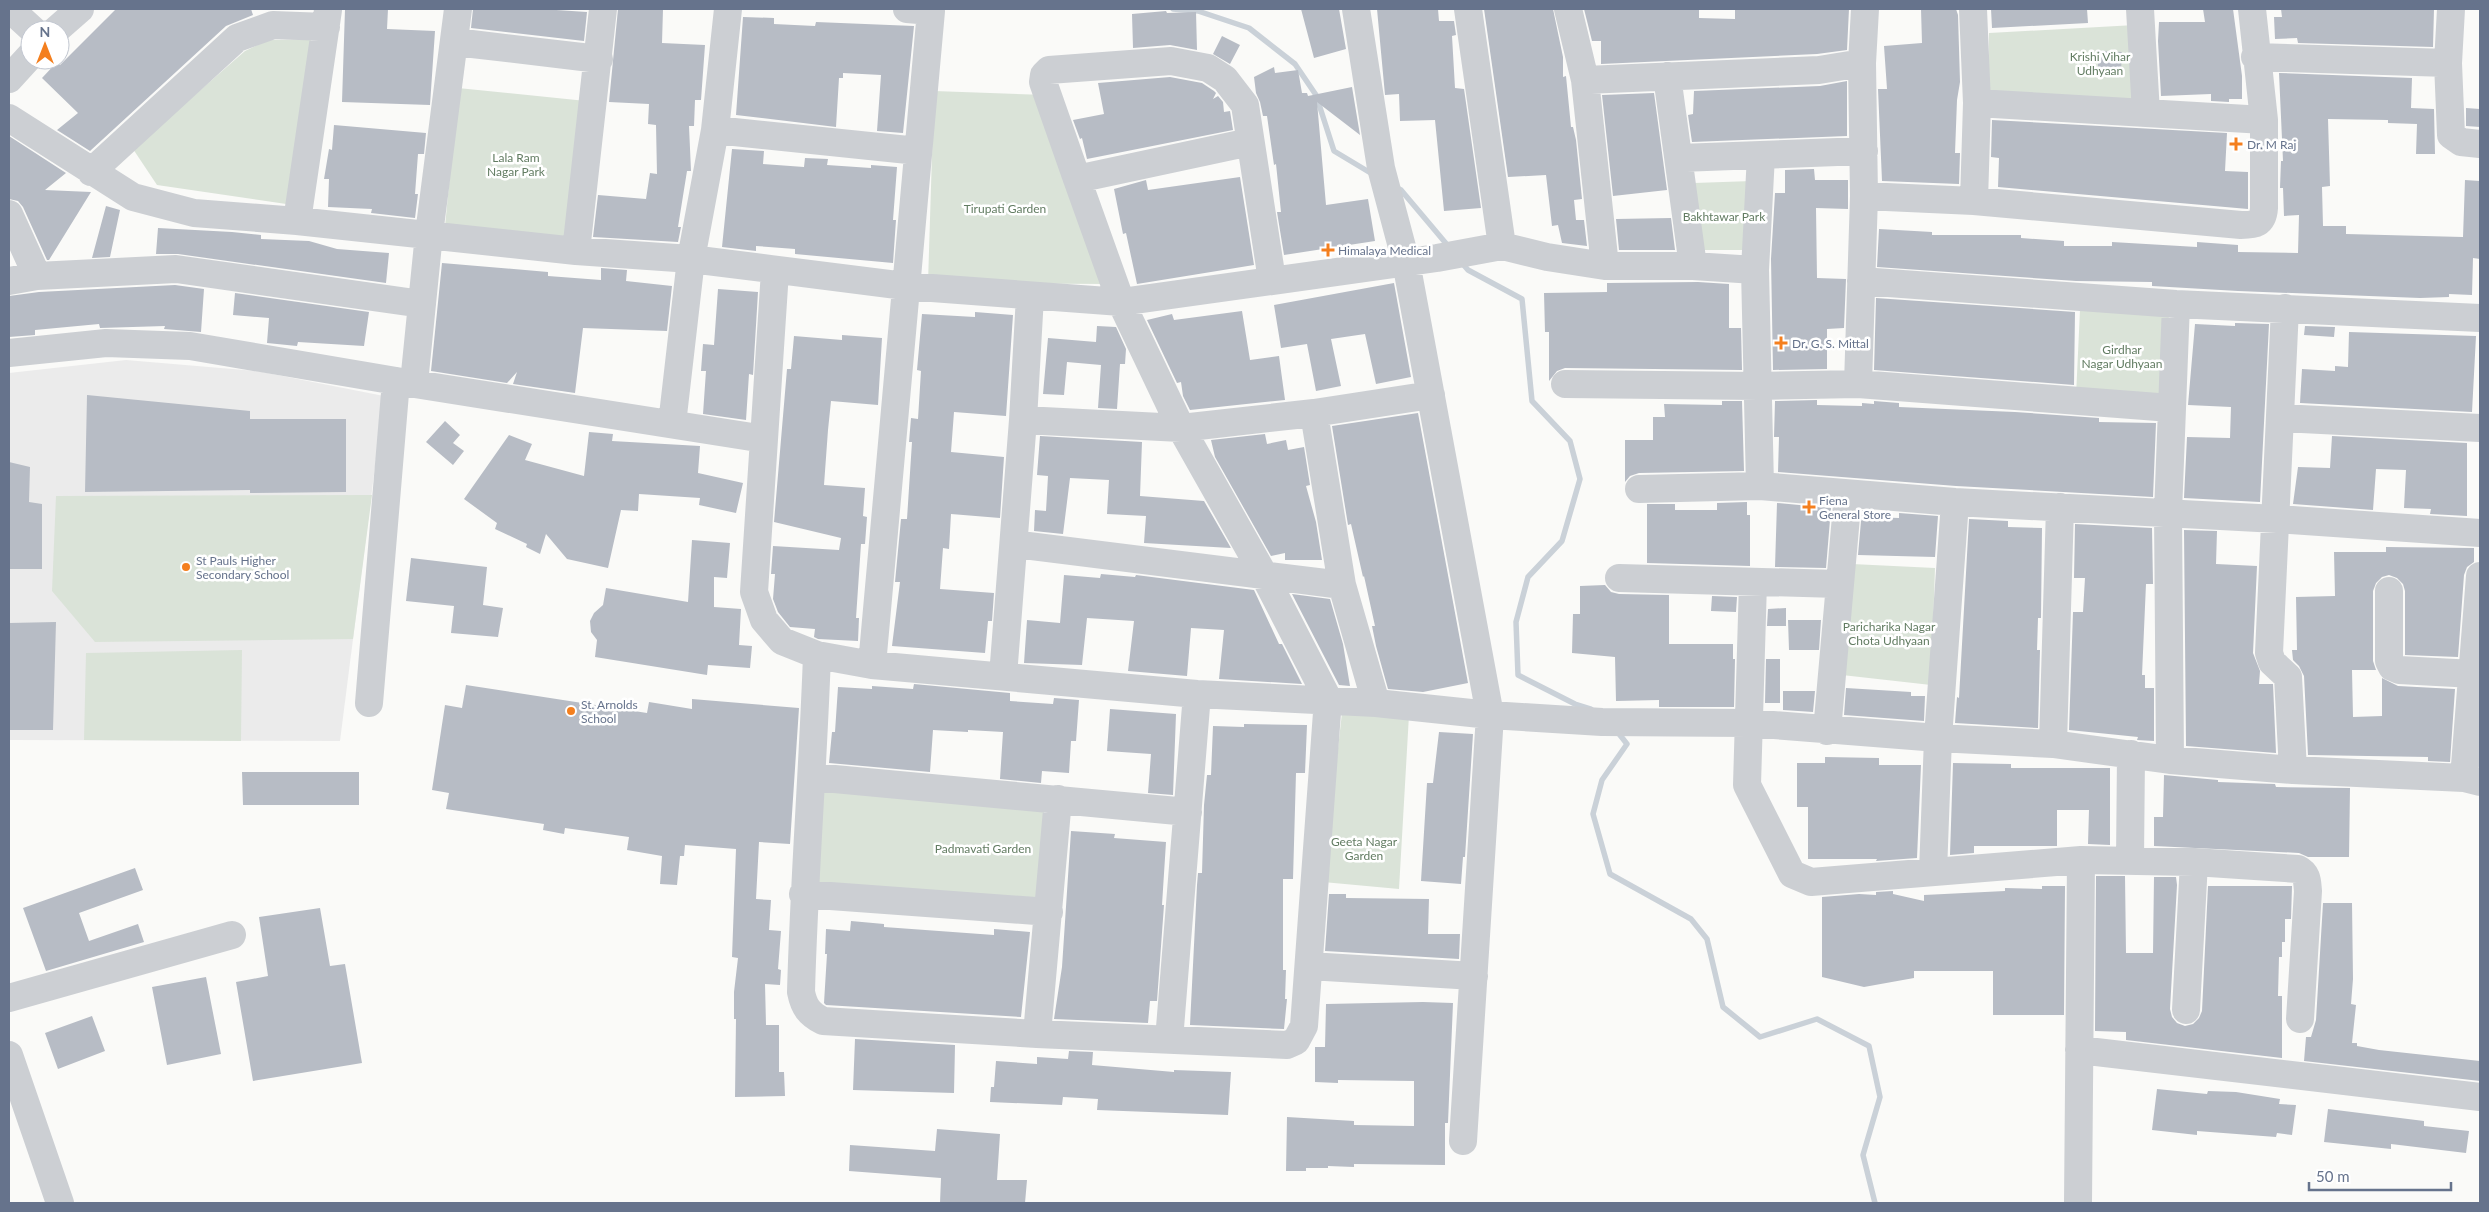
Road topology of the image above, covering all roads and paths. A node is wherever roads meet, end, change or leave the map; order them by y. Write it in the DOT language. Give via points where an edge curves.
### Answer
graph roads {
  1 [pos="10,9"];
  2 [pos="80,9"];
  3 [pos="458,9"];
  4 [pos="603,9"];
  5 [pos="728,9"];
  6 [pos="907,9"];
  7 [pos="1356,9"];
  8 [pos="1468,9"];
  9 [pos="1568,9"];
  10 [pos="1865,9"];
  11 [pos="1973,9"];
  12 [pos="2140,9"];
  13 [pos="2252,9"];
  14 [pos="2451,9"];
  15 [pos="327,18"];
  16 [pos="22,20"];
  17 [pos="67,20"];
  18 [pos="455,42"];
  19 [pos="2256,58"];
  20 [pos="598,59"];
  21 [pos="1862,63"];
  22 [pos="2448,63"];
  23 [pos="20,67"];
  24 [pos="1667,76"];
  25 [pos="9,79"];
  26 [pos="1584,80"];
  27 [pos="1977,103"];
  28 [pos="2146,113"];
  29 [pos="9,118"];
  30 [pos="2264,120"];
  31 [pos="715,130"];
  32 [pos="1250,142"];
  33 [pos="2480,144"];
  34 [pos="1864,150"];
  35 [pos="918,151"];
  36 [pos="1761,155"];
  37 [pos="1680,158"];
  38 [pos="90,172"];
  39 [pos="1078,179"];
  40 [pos="1864,196"];
  41 [pos="1974,201"];
  42 [pos="9,214"];
  43 [pos="297,221"];
  44 [pos="429,234"];
  45 [pos="1490,248"];
  46 [pos="576,251"];
  47 [pos="691,259"];
  48 [pos="1406,262"];
  49 [pos="1605,266"];
  50 [pos="1693,266"];
  51 [pos="1756,270"];
  52 [pos="775,271"];
  53 [pos="37,276"];
  54 [pos="1272,280"];
  55 [pos="9,281"];
  56 [pos="1860,281"];
  57 [pos="905,286"];
  58 [pos="1030,296"];
  59 [pos="1122,302"];
  60 [pos="422,304"];
  61 [pos="2176,304"];
  62 [pos="2285,308"];
  63 [pos="2480,318"];
  64 [pos="9,353"];
  65 [pos="405,382"];
  66 [pos="1566,384"];
  67 [pos="1858,384"];
  68 [pos="1759,386"];
  69 [pos="1431,395"];
  70 [pos="2171,408"];
  71 [pos="1314,413"];
  72 [pos="2281,418"];
  73 [pos="1023,420"];
  74 [pos="672,424"];
  75 [pos="1180,428"];
  76 [pos="2480,428"];
  77 [pos="764,439"];
  78 [pos="1760,486"];
  79 [pos="1640,490"];
  80 [pos="1848,494"];
  81 [pos="1955,502"];
  82 [pos="2060,507"];
  83 [pos="2168,513"];
  84 [pos="2277,519"];
  85 [pos="2480,533"];
  86 [pos="1014,544"];
  87 [pos="1264,575"];
  88 [pos="2480,576"];
  89 [pos="1620,578"];
  90 [pos="1753,582"];
  91 [pos="1838,584"];
  92 [pos="1342,585"];
  93 [pos="2389,591"];
  94 [pos="817,655"];
  95 [pos="872,665"];
  96 [pos="2474,674"];
  97 [pos="1003,676"];
  98 [pos="1197,694"];
  99 [pos="1328,699"];
  100 [pos="369,703"];
  101 [pos="1376,703"];
  102 [pos="1490,715"];
  103 [pos="1748,723"];
  104 [pos="1827,731"];
  105 [pos="1938,738"];
  106 [pos="2053,744"];
  107 [pos="2131,754"];
  108 [pos="2170,760"];
  109 [pos="2293,770"];
  110 [pos="813,777"];
  111 [pos="2472,780"];
  112 [pos="1058,799"];
  113 [pos="1188,812"];
  114 [pos="2081,860"];
  115 [pos="2130,861"];
  116 [pos="2194,862"];
  117 [pos="1933,872"];
  118 [pos="803,894"];
  119 [pos="1049,912"];
  120 [pos="232,934"];
  121 [pos="1309,966"];
  122 [pos="1474,976"];
  123 [pos="9,998"];
  124 [pos="2186,1010"];
  125 [pos="2300,1019"];
  126 [pos="1037,1034"];
  127 [pos="1169,1040"];
  128 [pos="2079,1050"];
  129 [pos="9,1055"];
  130 [pos="2480,1096"];
  131 [pos="14,1108"];
  132 [pos="1463,1140"];
  133 [pos="41,1203"];
  134 [pos="60,1203"];
  135 [pos="2078,1203"];
  1 -- 16 [label="street"];
  2 -- 17 [label="street"];
  3 -- 18 [label="street"];
  4 -- 20 [label="street"];
  5 -- 31 [label="street"];
  6 -- 35 [label="street" via="931,11"];
  7 -- 48 [label="street" via="1381,168"];
  8 -- 45 [label="street"];
  9 -- 26 [label="street"];
  10 -- 21 [label="street"];
  11 -- 27 [label="street"];
  12 -- 28 [label="street"];
  13 -- 19 [label="street"];
  14 -- 22 [label="street"];
  15 -- 38 [label="street" via="274,25 237,38"];
  15 -- 43 [label="street"];
  18 -- 20 [label="street"];
  18 -- 44 [label="street"];
  19 -- 22 [label="street"];
  19 -- 30 [label="street"];
  20 -- 46 [label="street"];
  21 -- 24 [label="street" via="1819,70"];
  21 -- 34 [label="street"];
  22 -- 33 [label="street" via="2451,135 2461,142"];
  23 -- 25 [label="street"];
  24 -- 26 [label="street"];
  24 -- 37 [label="street"];
  26 -- 49 [label="street"];
  27 -- 28 [label="street"];
  27 -- 41 [label="street"];
  28 -- 30 [label="street"];
  29 -- 38 [label="street"];
  30 -- 41 [label="street" via="2264,217 2254,225"];
  31 -- 35 [label="street"];
  31 -- 47 [label="street"];
  32 -- 39 [label="street"];
  32 -- 39 [label="street" via="1245,105 1225,79 1208,68 1171,61 1049,70 1043,82"];
  32 -- 54 [label="street"];
  34 -- 36 [label="street"];
  34 -- 40 [label="street"];
  35 -- 57 [label="street"];
  36 -- 37 [label="street"];
  36 -- 51 [label="street"];
  37 -- 50 [label="street"];
  38 -- 43 [label="street" via="132,197 194,213"];
  39 -- 59 [label="street"];
  40 -- 41 [label="street"];
  40 -- 56 [label="street"];
  42 -- 53 [label="street"];
  43 -- 44 [label="street"];
  44 -- 46 [label="street"];
  44 -- 60 [label="street"];
  45 -- 48 [label="street"];
  45 -- 49 [label="street"];
  46 -- 47 [label="street"];
  47 -- 52 [label="street"];
  47 -- 74 [label="street"];
  48 -- 54 [label="street"];
  48 -- 69 [label="street"];
  49 -- 50 [label="street"];
  50 -- 51 [label="street"];
  51 -- 68 [label="street"];
  52 -- 57 [label="street"];
  52 -- 77 [label="street"];
  53 -- 55 [label="street"];
  53 -- 60 [label="street" via="176,269"];
  54 -- 59 [label="street"];
  56 -- 61 [label="street"];
  56 -- 67 [label="street"];
  57 -- 58 [label="street"];
  57 -- 95 [label="street"];
  58 -- 59 [label="street"];
  58 -- 73 [label="street"];
  59 -- 75 [label="street"];
  60 -- 65 [label="street"];
  61 -- 62 [label="street"];
  61 -- 70 [label="street"];
  62 -- 63 [label="street"];
  62 -- 72 [label="street"];
  64 -- 65 [label="street" via="106,343 190,346"];
  65 -- 74 [label="street"];
  65 -- 100 [label="street"];
  66 -- 68 [label="street"];
  67 -- 68 [label="street"];
  67 -- 70 [label="street"];
  68 -- 78 [label="street"];
  69 -- 71 [label="street"];
  69 -- 102 [label="street"];
  70 -- 83 [label="street"];
  71 -- 75 [label="street"];
  71 -- 92 [label="street"];
  72 -- 76 [label="street"];
  72 -- 84 [label="street"];
  73 -- 75 [label="street"];
  73 -- 86 [label="street"];
  74 -- 77 [label="street"];
  75 -- 87 [label="street"];
  77 -- 94 [label="street" via="754,592 764,620 782,641"];
  78 -- 79 [label="street"];
  78 -- 80 [label="street"];
  80 -- 81 [label="street"];
  80 -- 91 [label="street"];
  81 -- 82 [label="street"];
  81 -- 105 [label="street"];
  82 -- 83 [label="street"];
  82 -- 106 [label="street"];
  83 -- 84 [label="street"];
  83 -- 108 [label="street"];
  84 -- 85 [label="street"];
  84 -- 109 [label="street" via="2269,653 2272,662 2288,678"];
  86 -- 87 [label="street"];
  86 -- 97 [label="street"];
  87 -- 92 [label="street"];
  87 -- 99 [label="street"];
  88 -- 96 [label="street"];
  89 -- 90 [label="street"];
  90 -- 91 [label="street"];
  90 -- 103 [label="street"];
  91 -- 104 [label="street"];
  92 -- 101 [label="street"];
  93 -- 96 [label="street" via="2389,661 2392,667"];
  94 -- 95 [label="street"];
  94 -- 110 [label="street"];
  95 -- 97 [label="street"];
  96 -- 111 [label="street"];
  97 -- 98 [label="street"];
  98 -- 99 [label="street"];
  98 -- 113 [label="street"];
  99 -- 101 [label="street"];
  99 -- 121 [label="street"];
  101 -- 102 [label="street"];
  102 -- 103 [label="street" via="1602,722"];
  102 -- 122 [label="street"];
  103 -- 104 [label="street"];
  103 -- 117 [label="street" via="1747,785 1792,874 1811,882"];
  104 -- 105 [label="street"];
  105 -- 106 [label="street"];
  105 -- 117 [label="street"];
  106 -- 107 [label="street"];
  107 -- 108 [label="street"];
  107 -- 115 [label="street"];
  108 -- 109 [label="street"];
  109 -- 111 [label="street"];
  110 -- 112 [label="street"];
  110 -- 118 [label="street"];
  112 -- 113 [label="street"];
  112 -- 119 [label="street"];
  113 -- 127 [label="street"];
  114 -- 115 [label="street"];
  114 -- 117 [label="street"];
  114 -- 128 [label="street"];
  115 -- 116 [label="street"];
  116 -- 124 [label="street"];
  116 -- 125 [label="street" via="2289,868 2304,872 2308,892"];
  118 -- 119 [label="street"];
  118 -- 126 [label="street" via="801,992 804,1006 814,1016 823,1021"];
  119 -- 126 [label="street"];
  120 -- 123 [label="street"];
  121 -- 122 [label="street"];
  121 -- 127 [label="street" via="1304,1026 1296,1040 1287,1045"];
  122 -- 132 [label="street"];
  126 -- 127 [label="street"];
  128 -- 130 [label="street"];
  128 -- 135 [label="street"];
  129 -- 131 [label="street"];
  131 -- 133 [label="street"];
  131 -- 134 [label="street"];
}
